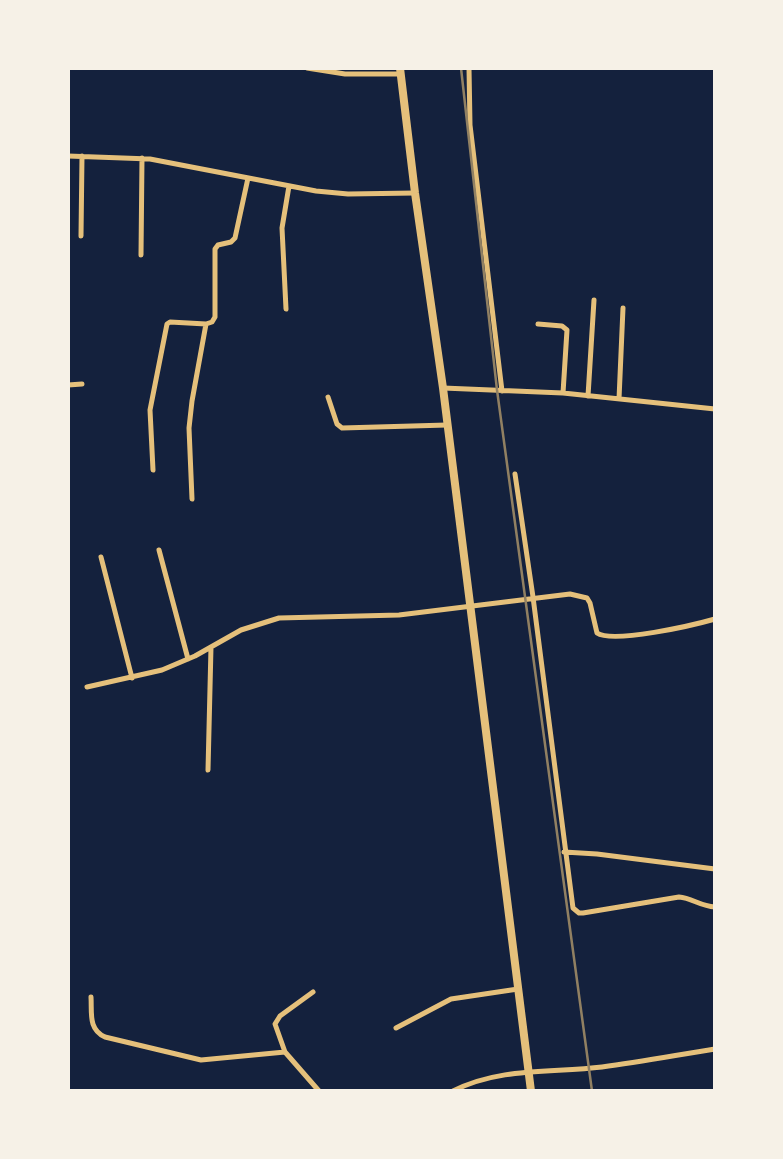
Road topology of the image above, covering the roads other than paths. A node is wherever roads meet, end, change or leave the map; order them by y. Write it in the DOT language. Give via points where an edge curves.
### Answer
graph roads {
  1 [pos="307,68"];
  2 [pos="469,68"];
  3 [pos="400,71"];
  4 [pos="68,156"];
  5 [pos="82,156"];
  6 [pos="142,158"];
  7 [pos="248,178"];
  8 [pos="289,186"];
  9 [pos="415,193"];
  10 [pos="81,236"];
  11 [pos="141,255"];
  12 [pos="594,300"];
  13 [pos="623,308"];
  14 [pos="286,309"];
  15 [pos="206,324"];
  16 [pos="538,324"];
  17 [pos="82,384"];
  18 [pos="68,385"];
  19 [pos="443,388"];
  20 [pos="502,391"];
  21 [pos="563,393"];
  22 [pos="588,396"];
  23 [pos="328,397"];
  24 [pos="619,399"];
  25 [pos="715,409"];
  26 [pos="447,425"];
  27 [pos="152,470"];
  28 [pos="515,474"];
  29 [pos="192,499"];
  30 [pos="159,550"];
  31 [pos="102,557"];
  32 [pos="533,597"];
  33 [pos="470,606"];
  34 [pos="715,620"];
  35 [pos="211,647"];
  36 [pos="188,659"];
  37 [pos="132,678"];
  38 [pos="87,687"];
  39 [pos="208,770"];
  40 [pos="564,852"];
  41 [pos="715,869"];
  42 [pos="715,907"];
  43 [pos="518,989"];
  44 [pos="313,992"];
  45 [pos="91,997"];
  46 [pos="396,1028"];
  47 [pos="715,1049"];
  48 [pos="285,1052"];
  49 [pos="528,1072"];
  50 [pos="319,1091"];
  51 [pos="453,1091"];
  52 [pos="531,1091"];
  1 -- 3 [label="street" via="345,74"];
  2 -- 20 [label="street" via="470,125"];
  3 -- 9 [label="highway"];
  4 -- 5 [label="street"];
  5 -- 6 [label="street"];
  5 -- 10 [label="street"];
  6 -- 7 [label="street"];
  6 -- 11 [label="street"];
  7 -- 8 [label="street"];
  7 -- 15 [label="street" via="235,238 215,249 215,317"];
  8 -- 9 [label="street" via="348,194"];
  8 -- 14 [label="street" via="282,228"];
  9 -- 19 [label="highway"];
  12 -- 22 [label="street"];
  13 -- 24 [label="street"];
  15 -- 27 [label="street" via="167,324 150,410"];
  15 -- 29 [label="street" via="189,428"];
  16 -- 21 [label="street" via="567,330"];
  17 -- 18 [label="street"];
  19 -- 20 [label="street"];
  19 -- 26 [label="highway"];
  20 -- 21 [label="street"];
  21 -- 22 [label="street"];
  22 -- 24 [label="street"];
  23 -- 26 [label="street" via="342,428"];
  24 -- 25 [label="street"];
  26 -- 33 [label="highway"];
  28 -- 32 [label="street"];
  30 -- 36 [label="street"];
  31 -- 37 [label="street"];
  32 -- 33 [label="street"];
  32 -- 34 [label="street" via="570,594 586,598 597,633 608,638"];
  32 -- 40 [label="street"];
  33 -- 35 [label="street" via="375,617 279,618 241,629"];
  33 -- 43 [label="highway"];
  35 -- 36 [label="street"];
  35 -- 39 [label="street"];
  36 -- 37 [label="street"];
  37 -- 38 [label="street"];
  40 -- 41 [label="street"];
  40 -- 42 [label="street" via="573,908 579,913 679,897"];
  43 -- 46 [label="street" via="451,999"];
  43 -- 49 [label="highway"];
  44 -- 48 [label="street" via="276,1021"];
  45 -- 48 [label="street" via="93,1026 105,1037 201,1060"];
  47 -- 49 [label="street" via="603,1067"];
  48 -- 50 [label="street"];
  49 -- 51 [label="street" via="488,1078"];
  49 -- 52 [label="highway"];
}
